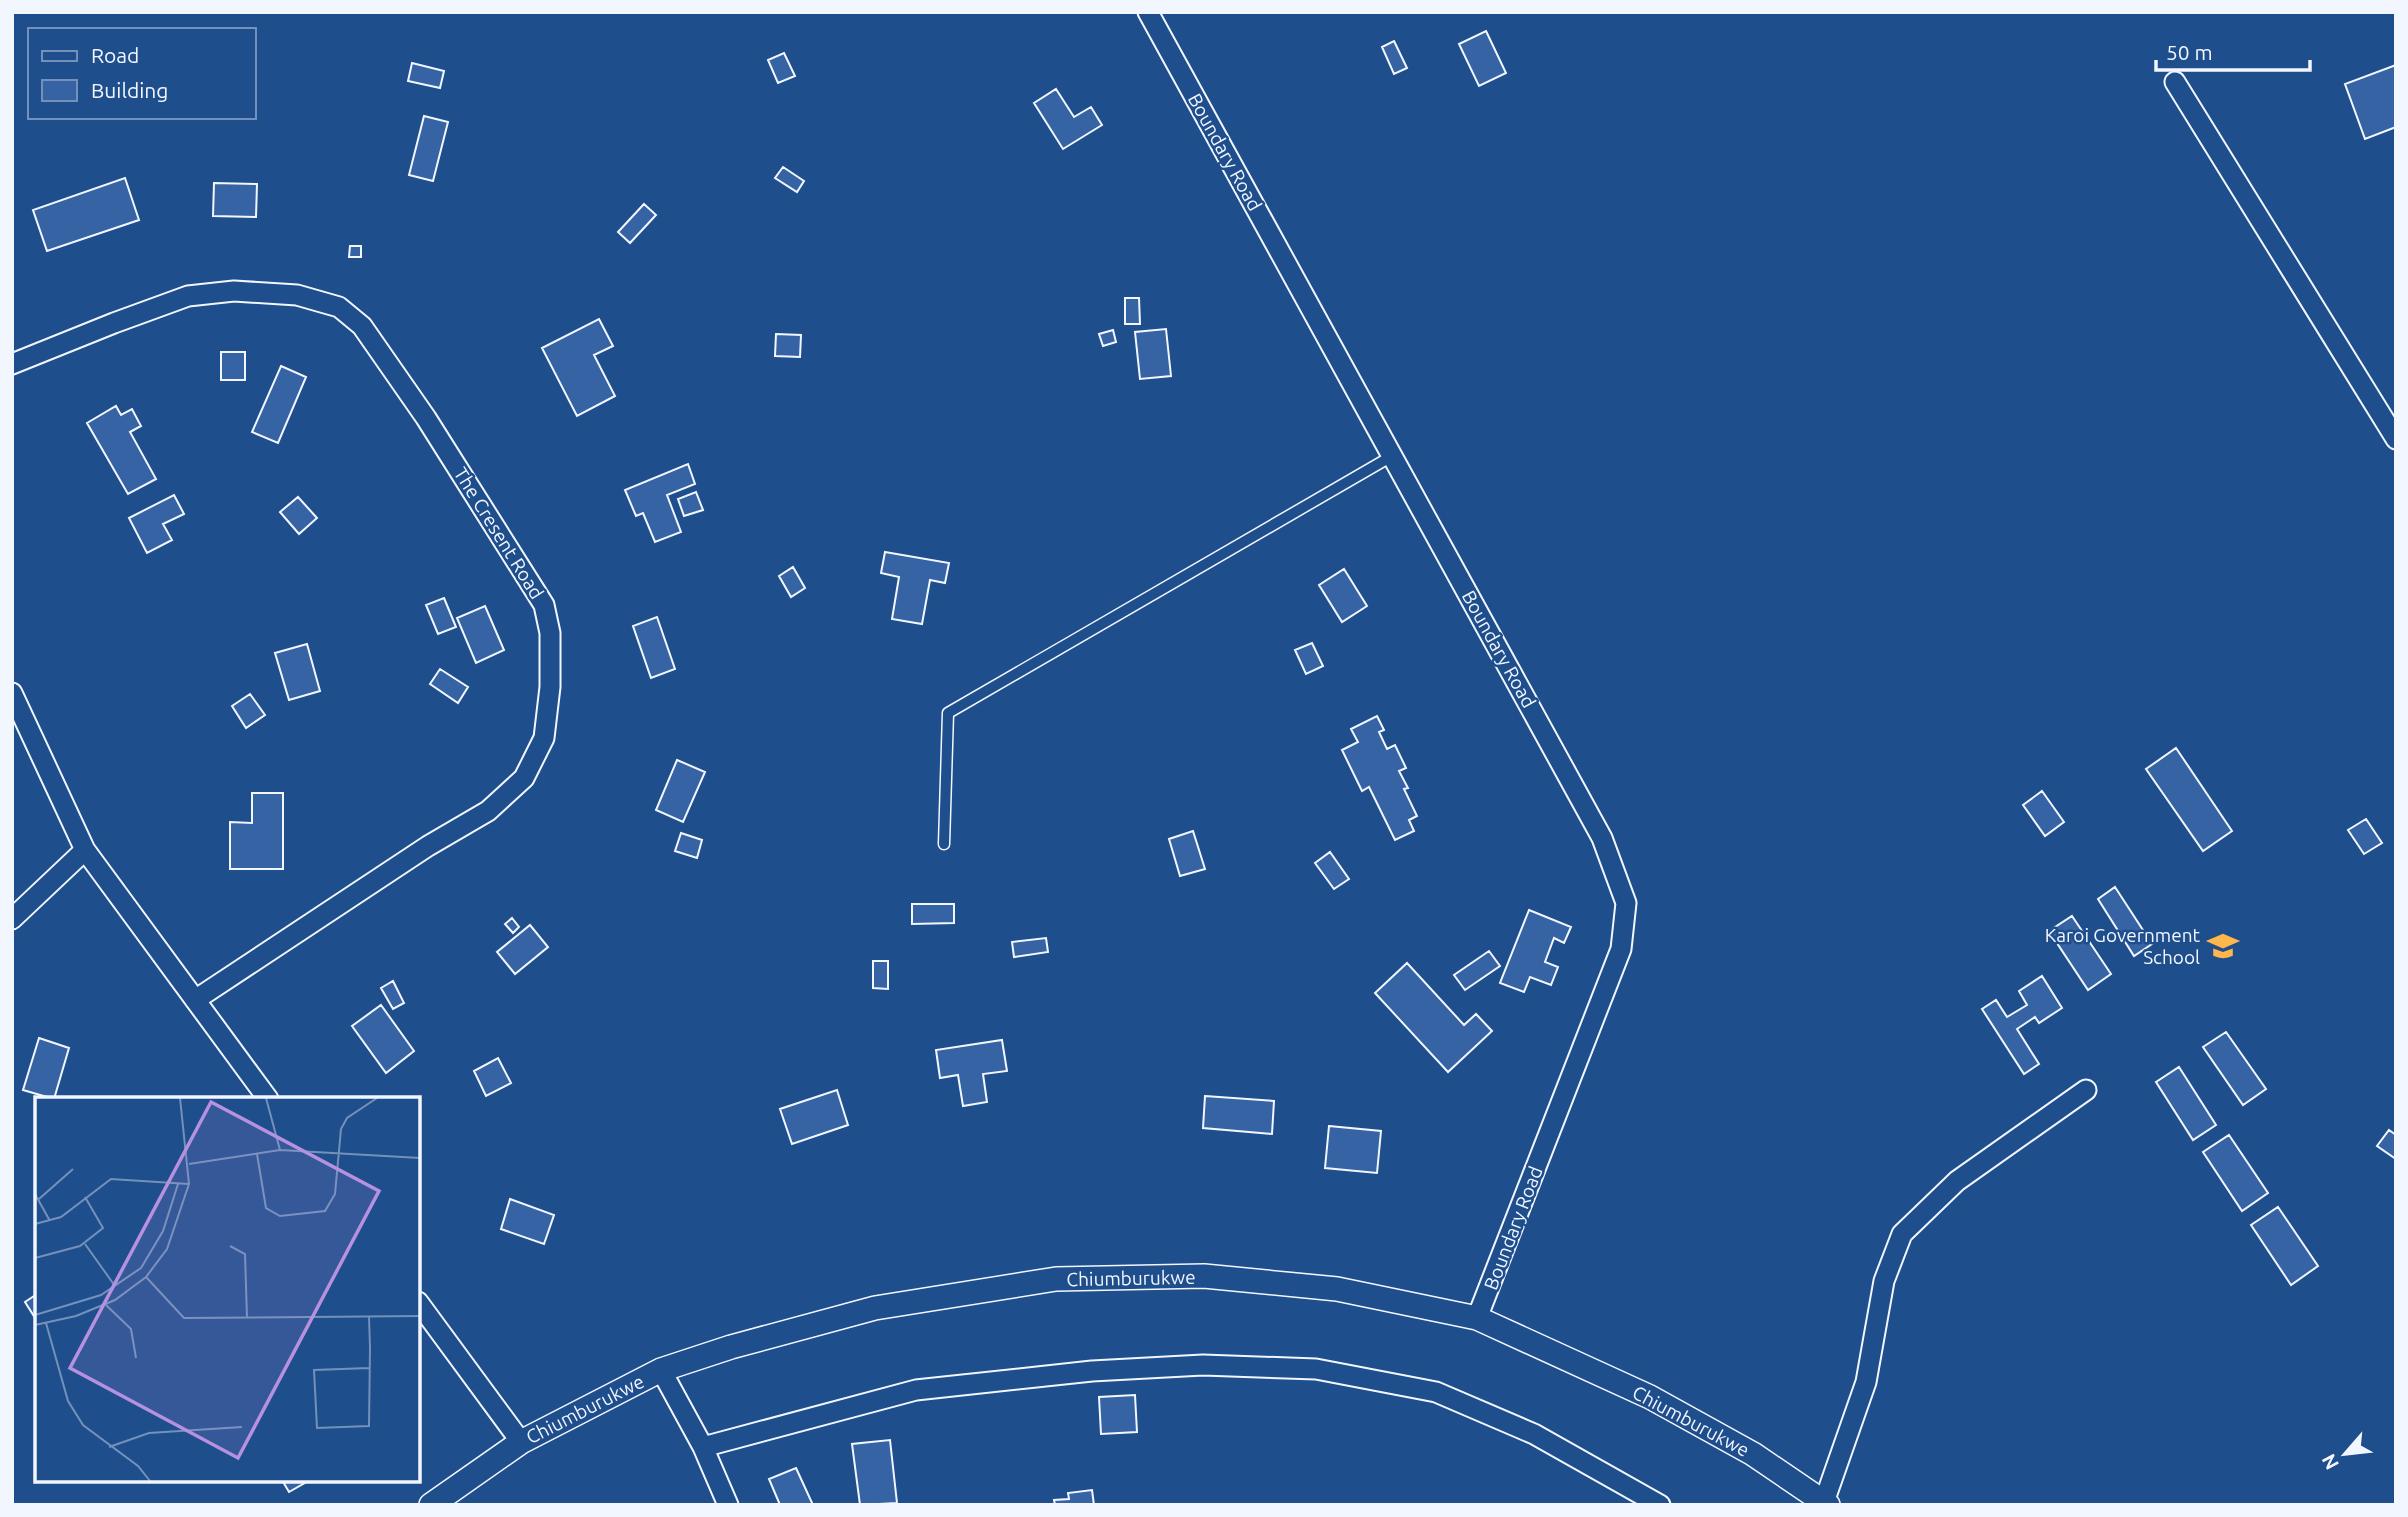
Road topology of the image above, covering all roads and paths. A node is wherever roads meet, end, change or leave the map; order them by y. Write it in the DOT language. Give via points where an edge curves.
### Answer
graph roads {
  1 [pos="1148,12"];
  2 [pos="2175,82"];
  3 [pos="12,364"];
  4 [pos="2396,439"];
  5 [pos="1392,456"];
  6 [pos="12,693"];
  7 [pos="944,844"];
  8 [pos="85,850"];
  9 [pos="12,919"];
  10 [pos="195,1000"];
  11 [pos="2087,1090"];
  12 [pos="267,1097"];
  13 [pos="420,1305"];
  14 [pos="1478,1318"];
  15 [pos="661,1370"];
  16 [pos="522,1442"];
  17 [pos="703,1447"];
  18 [pos="1826,1504"];
  19 [pos="431,1505"];
  20 [pos="728,1505"];
  21 [pos="1660,1505"];
  1 -- 5 [label="street, Boundary Road"];
  2 -- 4 [label="street"];
  3 -- 10 [label="street, The Cresent Road" via="188,296 234,291 298,295 339,307 362,326 426,418 544,605 550,633 550,687 544,738 524,778 488,811"];
  5 -- 7 [label="lane" via="948,713"];
  5 -- 14 [label="street, Boundary Road" via="1602,838 1626,903 1621,949"];
  6 -- 8 [label="street"];
  8 -- 9 [label="street"];
  8 -- 10 [label="street"];
  10 -- 12 [label="street"];
  11 -- 18 [label="street" via="1957,1181 1902,1234 1884,1281 1866,1382"];
  13 -- 16 [label="street"];
  14 -- 15 [label="street, Chiumburukwe" via="1337,1289 1204,1276 1056,1279 875,1308"];
  14 -- 18 [label="street, Chiumburukwe" via="1650,1397 1754,1454"];
  15 -- 16 [label="street, Chiumburukwe"];
  15 -- 17 [label="street"];
  16 -- 19 [label="street, Chiumburukwe"];
  17 -- 20 [label="street"];
  17 -- 21 [label="street" via="916,1390 1092,1371 1189,1366 1316,1369 1436,1392 1534,1434"];
}
